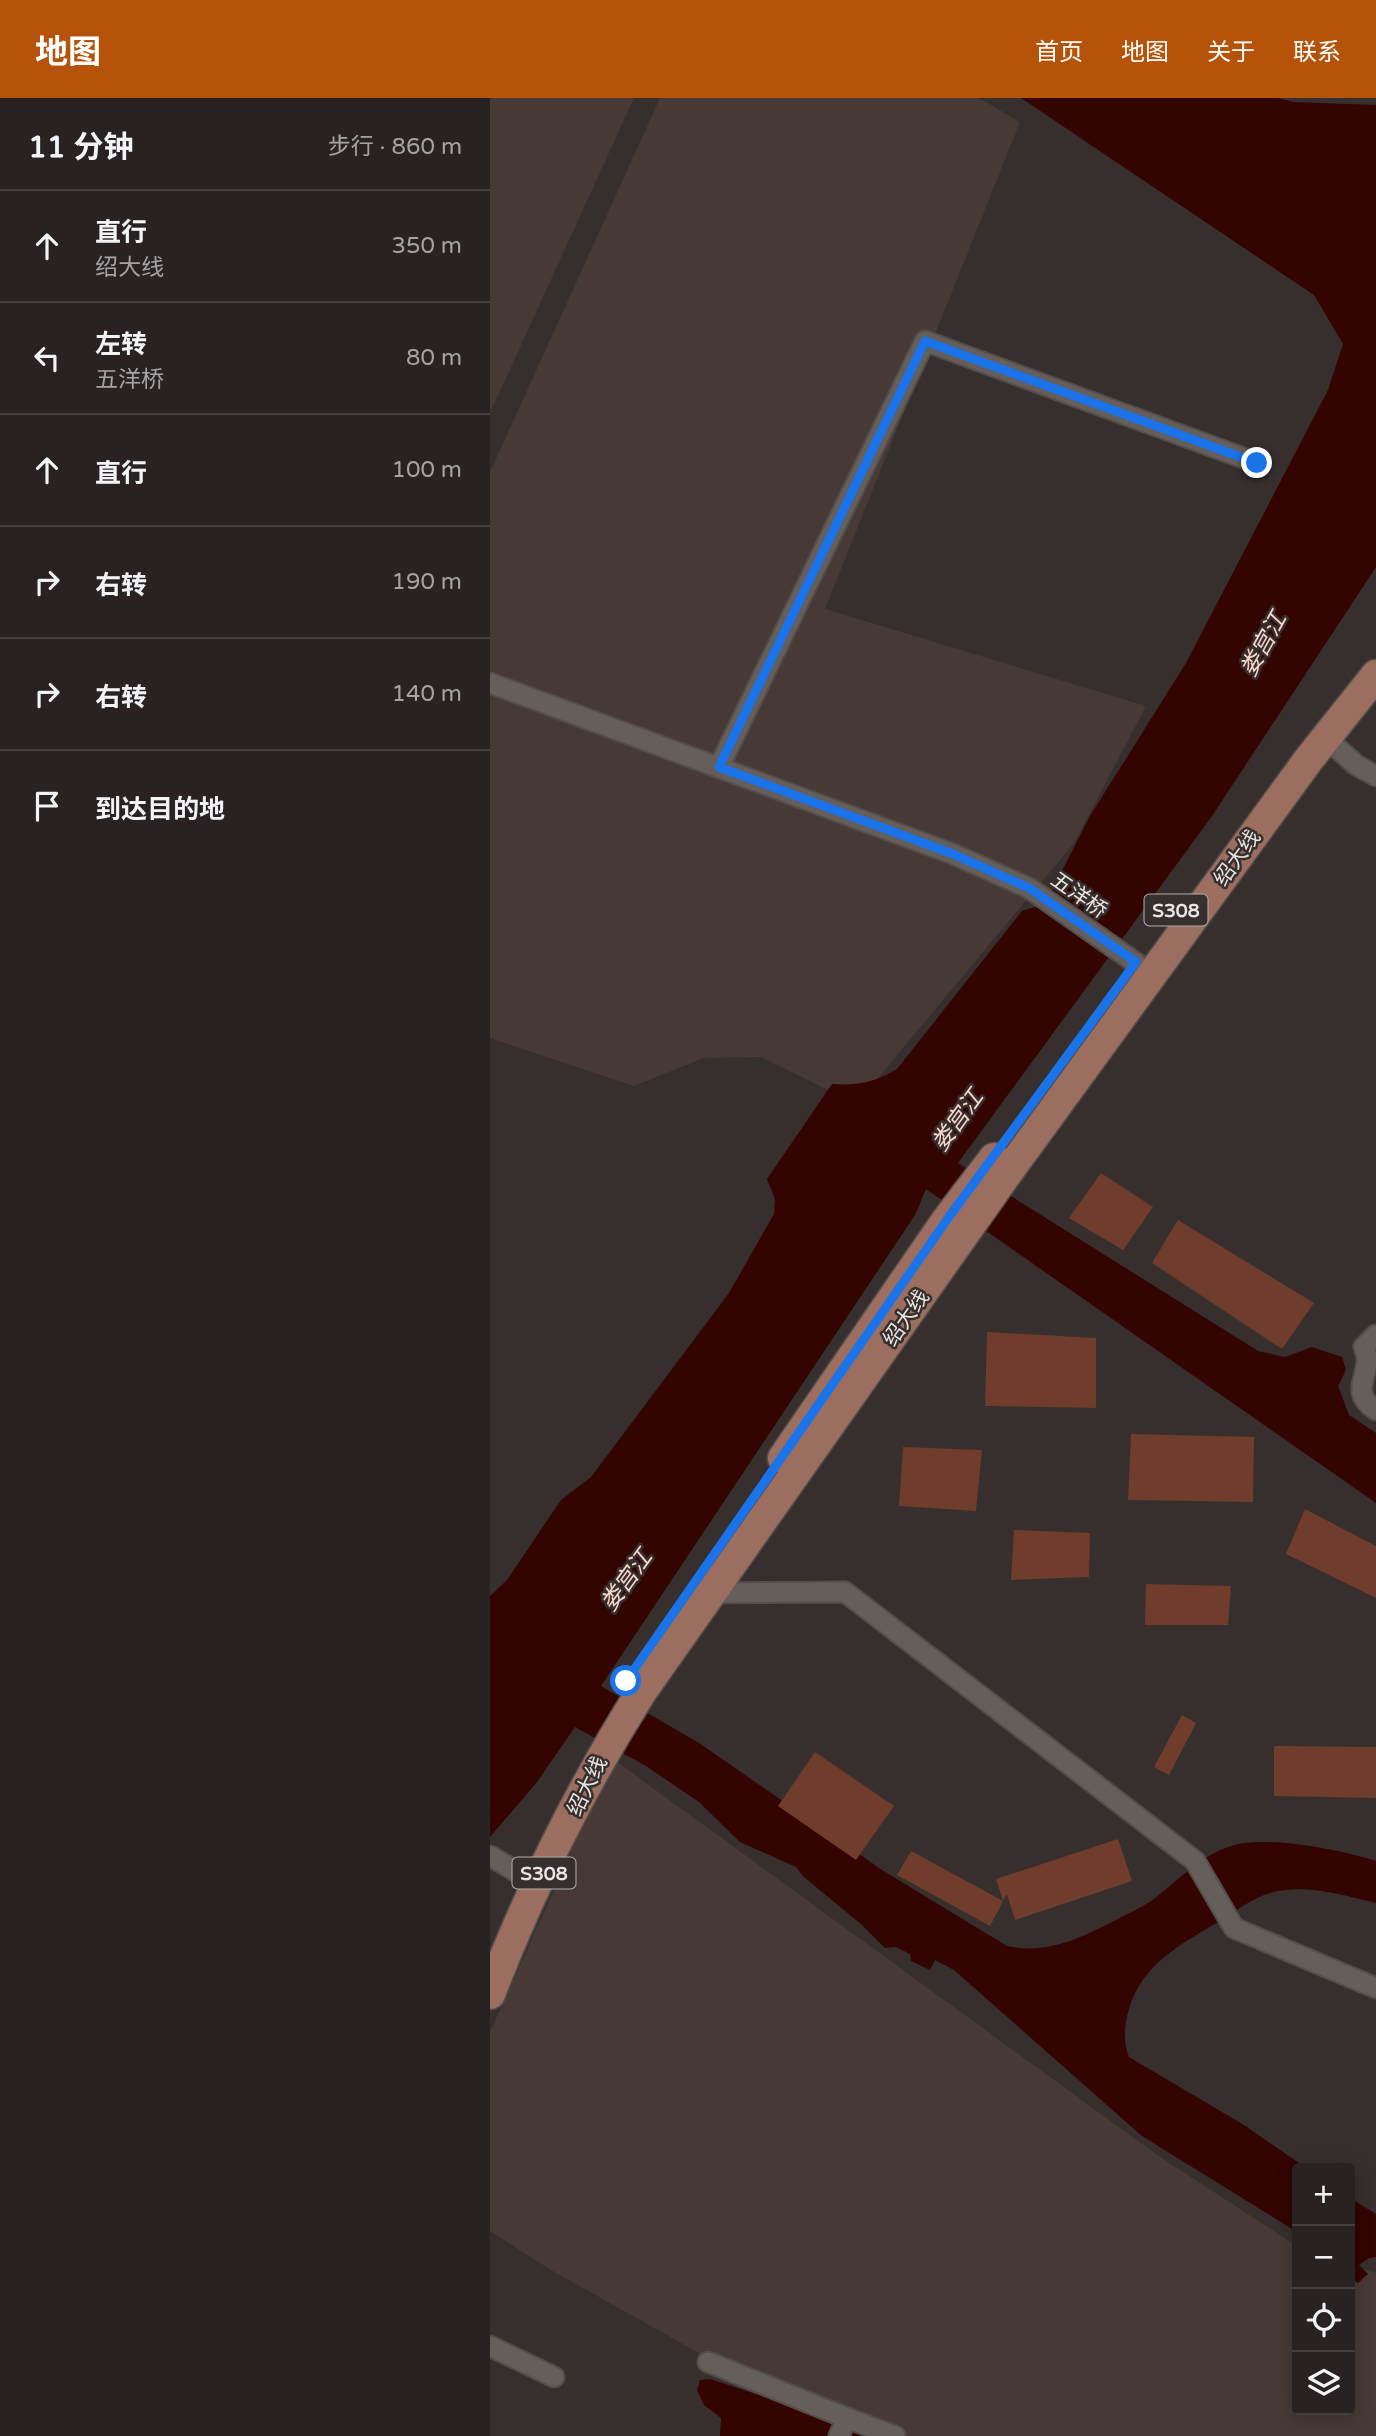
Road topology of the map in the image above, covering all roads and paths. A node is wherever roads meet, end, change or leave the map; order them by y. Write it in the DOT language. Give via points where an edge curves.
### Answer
graph roads {
  1 [pos="1257,463"];
  2 [pos="1376,652"];
  3 [pos="1376,675"];
  4 [pos="490,683"];
  5 [pos="1325,737"];
  6 [pos="719,767"];
  7 [pos="1376,775"];
  8 [pos="1124,954"];
  9 [pos="991,1179"];
  10 [pos="956,1227"];
  11 [pos="1376,1335"];
  12 [pos="1376,1410"];
  13 [pos="712,1593"];
  14 [pos="634,1686"];
  15 [pos="595,1748"];
  16 [pos="490,1856"];
  17 [pos="522,1875"];
  18 [pos="490,1957"];
  19 [pos="1376,1988"];
  20 [pos="490,1994"];
  21 [pos="490,2346"];
  22 [pos="708,2362"];
  23 [pos="554,2377"];
  24 [pos="844,2425"];
  25 [pos="895,2436"];
  1 -- 6 [label="street" via="925,341"];
  2 -- 8 [label="main road, 绍大线 / S308"];
  3 -- 5 [label="main road, 绍大线 / S308"];
  4 -- 6 [label="street, 五洋桥"];
  5 -- 7 [label="street" via="1356,765"];
  5 -- 9 [label="main road, 绍大线 / S308"];
  6 -- 8 [label="street, 五洋桥" via="953,854 1029,888"];
  8 -- 9 [label="main road, 绍大线 / S308"];
  9 -- 10 [label="main road, 绍大线 / S308"];
  10 -- 13 [label="main road, 绍大线 / S308"];
  10 -- 14 [label="main road, 绍大线 / S308"];
  11 -- 12 [label="street" via="1364,1347 1370,1362 1361,1393"];
  13 -- 14 [label="main road, 绍大线 / S308"];
  13 -- 19 [label="street" via="845,1592 1195,1861 1234,1928"];
  14 -- 15 [label="main road, 绍大线 / S308"];
  15 -- 17 [label="main road, 绍大线 / S308"];
  15 -- 20 [label="main road, 绍大线 / S308"];
  16 -- 17 [label="street"];
  17 -- 18 [label="main road, 绍大线 / S308"];
  21 -- 23 [label="street"];
  22 -- 24 [label="street"];
  24 -- 25 [label="street"];
}
